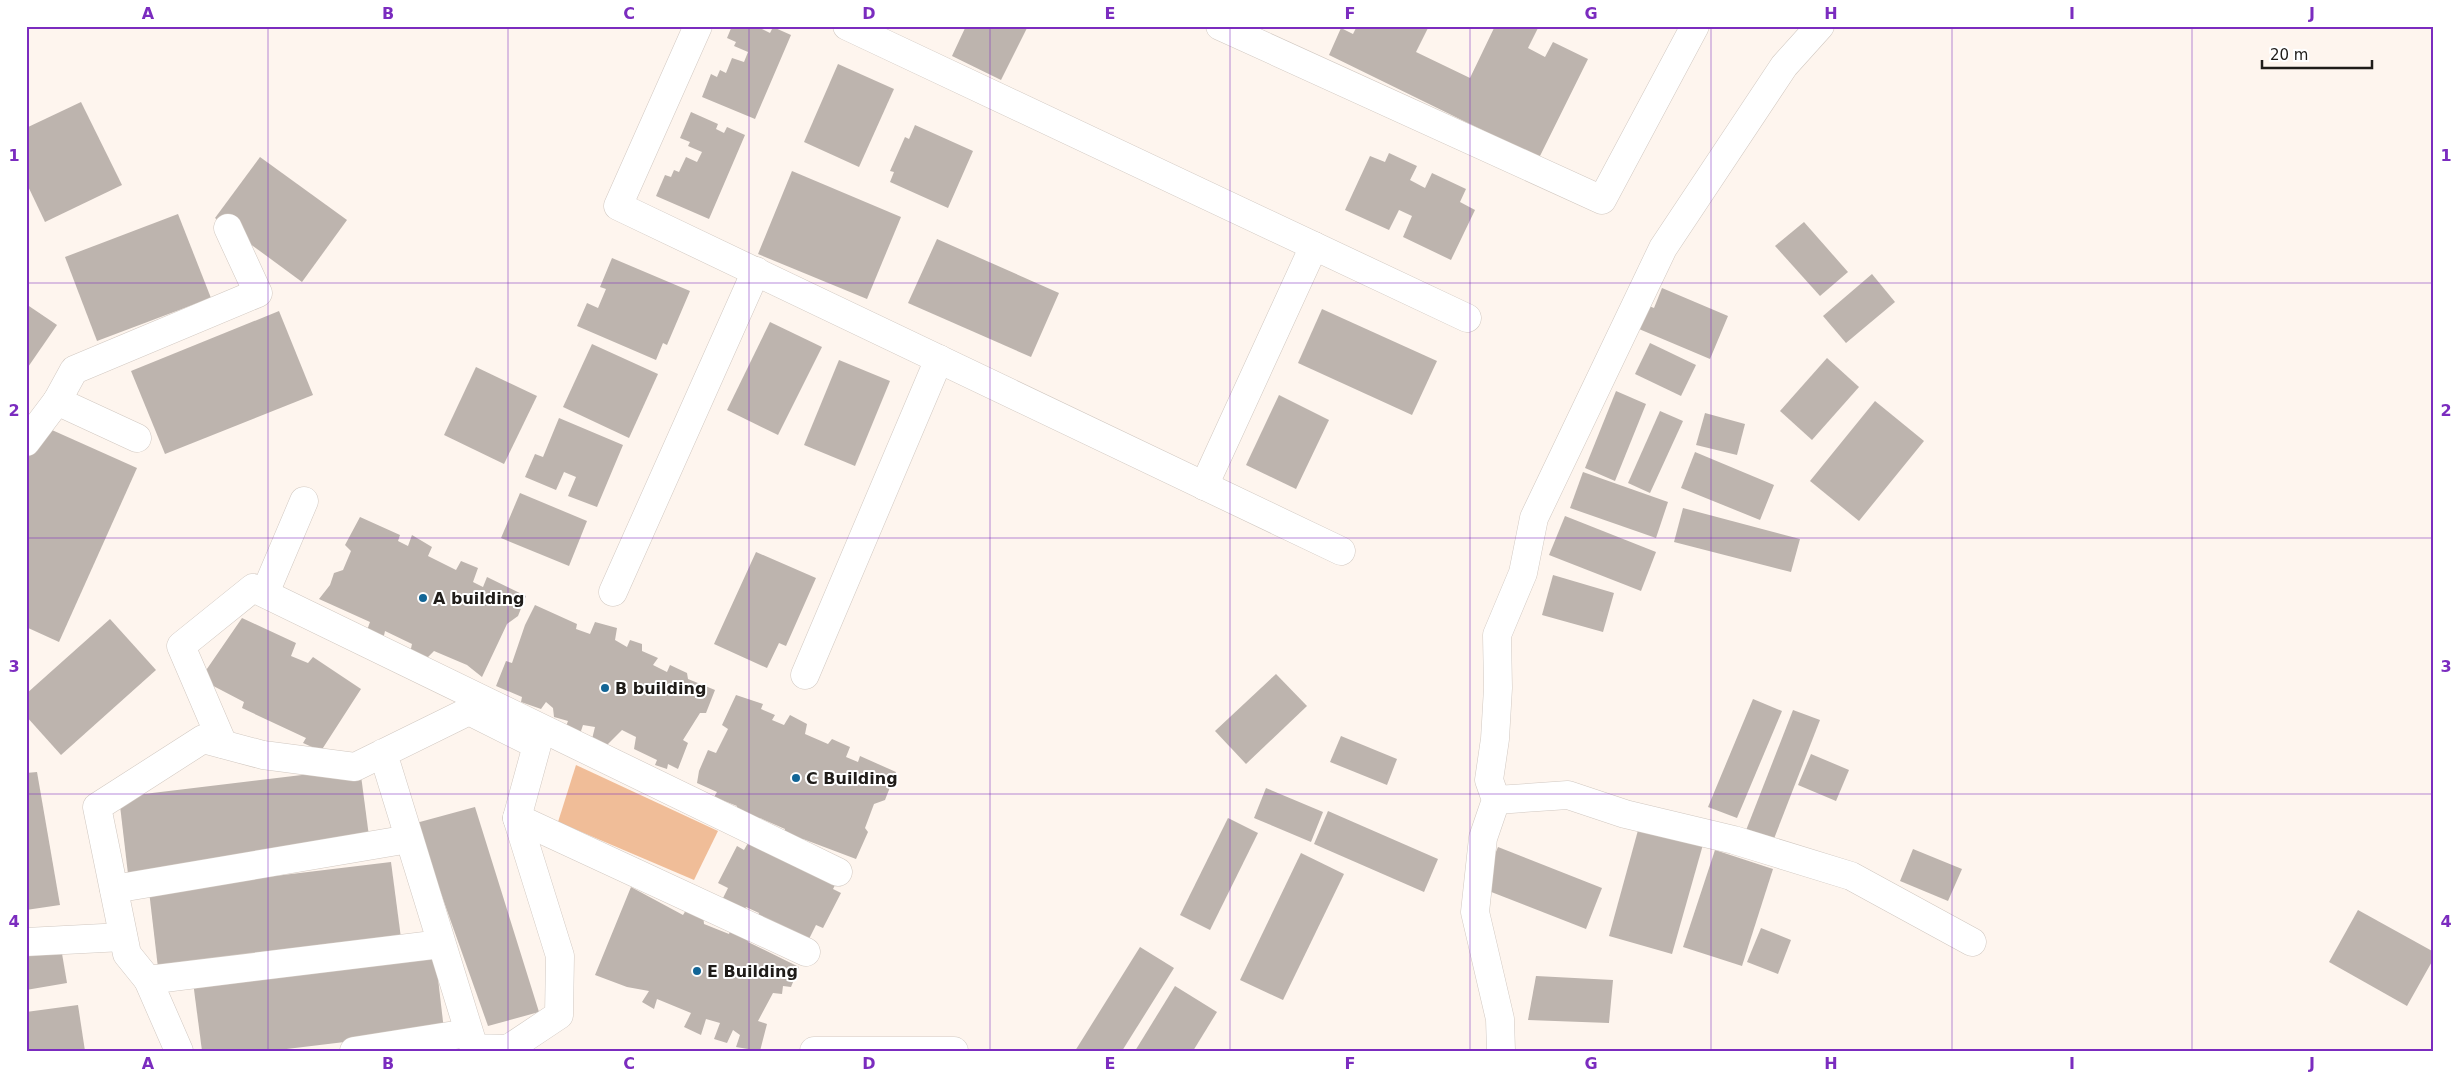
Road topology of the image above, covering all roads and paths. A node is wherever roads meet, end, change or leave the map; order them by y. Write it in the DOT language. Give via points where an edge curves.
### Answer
graph roads {
  1 [pos="698,26"];
  2 [pos="847,26"];
  3 [pos="1220,26"];
  4 [pos="1694,26"];
  5 [pos="1820,26"];
  6 [pos="228,228"];
  7 [pos="1314,246"];
  8 [pos="756,271"];
  9 [pos="1467,318"];
  10 [pos="939,359"];
  11 [pos="57,401"];
  12 [pos="137,438"];
  13 [pos="26,442"];
  14 [pos="1204,486"];
  15 [pos="304,501"];
  16 [pos="1341,551"];
  17 [pos="613,592"];
  18 [pos="265,593"];
  19 [pos="805,675"];
  20 [pos="223,744"];
  21 [pos="383,753"];
  22 [pos="1496,800"];
  23 [pos="517,818"];
  24 [pos="409,839"];
  25 [pos="838,872"];
  26 [pos="114,888"];
  27 [pos="123,937"];
  28 [pos="26,942"];
  29 [pos="1972,942"];
  30 [pos="442,944"];
  31 [pos="806,952"];
  32 [pos="148,980"];
  33 [pos="468,1034"];
  34 [pos="178,1051"];
  35 [pos="354,1051"];
  36 [pos="814,1051"];
  37 [pos="954,1051"];
  38 [pos="1501,1051"];
  1 -- 8 [label="street" via="618,206"];
  2 -- 7 [label="street"];
  3 -- 4 [label="street" via="1602,200"];
  5 -- 22 [label="street" via="1784,66 1662,248 1534,518 1523,573 1497,635 1495,739 1489,780"];
  6 -- 11 [label="street" via="258,293 74,370"];
  7 -- 9 [label="street"];
  7 -- 14 [label="street"];
  8 -- 10 [label="street"];
  8 -- 17 [label="street"];
  10 -- 14 [label="street"];
  10 -- 19 [label="street"];
  11 -- 12 [label="street"];
  11 -- 13 [label="street"];
  14 -- 16 [label="street"];
  15 -- 18 [label="street"];
  18 -- 20 [label="street" via="252,588 181,646"];
  18 -- 25 [label="street"];
  20 -- 21 [label="street" via="263,755 356,767"];
  20 -- 26 [label="street" via="203,738 97,806"];
  21 -- 23 [label="street" via="469,710 537,745"];
  21 -- 24 [label="street"];
  22 -- 29 [label="street" via="1568,795 1625,814 1734,840 1850,876"];
  22 -- 38 [label="street" via="1483,838 1475,912 1500,1019"];
  23 -- 31 [label="street"];
  23 -- 33 [label="street" via="560,956 558,1015 508,1049 474,1048"];
  24 -- 26 [label="street"];
  24 -- 30 [label="street"];
  26 -- 27 [label="street"];
  27 -- 28 [label="street"];
  27 -- 32 [label="street" via="127,954"];
  30 -- 32 [label="street"];
  30 -- 33 [label="street"];
  32 -- 34 [label="street"];
  33 -- 35 [label="street"];
  36 -- 37 [label="street"];
}
